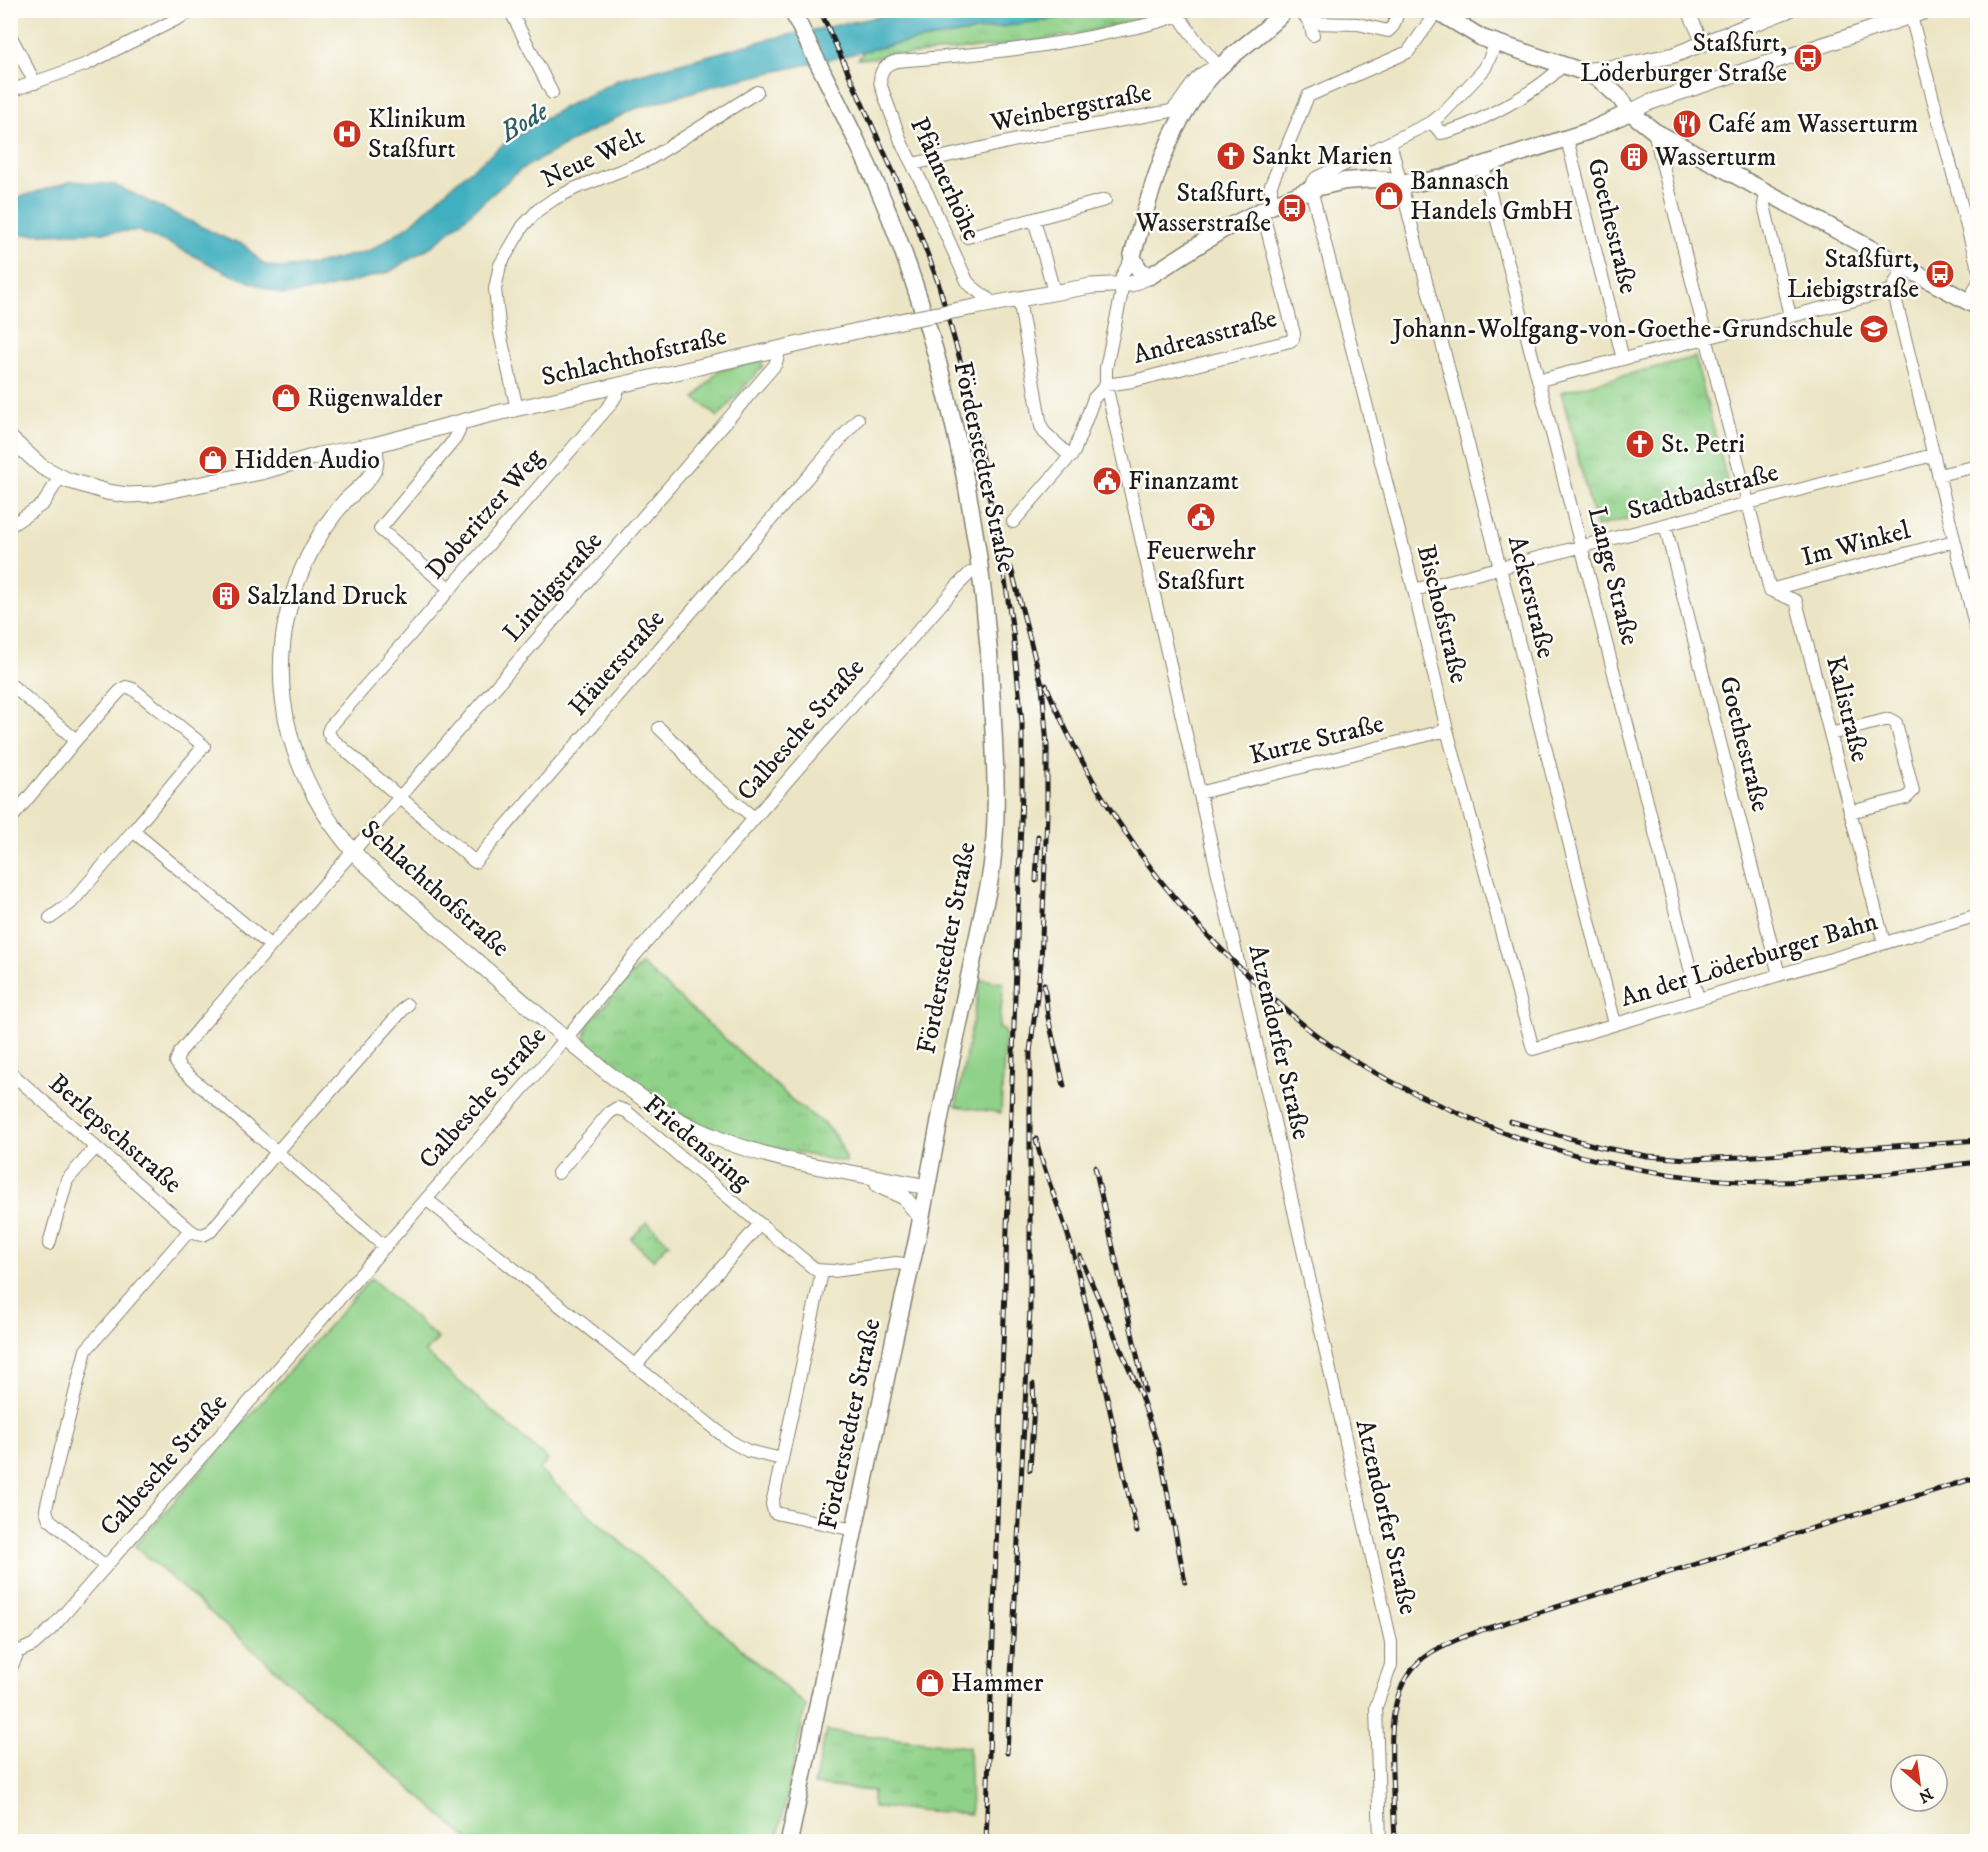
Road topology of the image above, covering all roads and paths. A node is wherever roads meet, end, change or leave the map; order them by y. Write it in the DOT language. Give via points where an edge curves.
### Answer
graph roads {
  1 [pos="195,10"];
  2 [pos="510,10"];
  3 [pos="792,10"];
  4 [pos="1285,10"];
  5 [pos="1300,10"];
  6 [pos="1399,10"];
  7 [pos="1688,10"];
  8 [pos="1788,10"];
  9 [pos="1929,10"];
  10 [pos="1437,11"];
  11 [pos="1183,13"];
  12 [pos="1911,16"];
  13 [pos="10,35"];
  14 [pos="1496,43"];
  15 [pos="1702,44"];
  16 [pos="1563,64"];
  17 [pos="1220,67"];
  18 [pos="1581,71"];
  19 [pos="35,83"];
  20 [pos="10,91"];
  21 [pos="757,92"];
  22 [pos="552,93"];
  23 [pos="1630,112"];
  24 [pos="1432,122"];
  25 [pos="1654,131"];
  26 [pos="1566,139"];
  27 [pos="1390,142"];
  28 [pos="913,164"];
  29 [pos="1483,166"];
  30 [pos="1401,182"];
  31 [pos="1311,189"];
  32 [pos="1768,192"];
  33 [pos="1105,200"];
  34 [pos="1268,207"];
  35 [pos="1034,219"];
  36 [pos="967,237"];
  37 [pos="1132,257"];
  38 [pos="1904,267"];
  39 [pos="1977,267"];
  40 [pos="1150,276"];
  41 [pos="1977,283"];
  42 [pos="1121,284"];
  43 [pos="1894,290"];
  44 [pos="1054,292"];
  45 [pos="1019,299"];
  46 [pos="992,303"];
  47 [pos="1973,305"];
  48 [pos="1790,316"];
  49 [pos="1707,338"];
  50 [pos="777,349"];
  51 [pos="1623,359"];
  52 [pos="1540,380"];
  53 [pos="617,386"];
  54 [pos="1106,386"];
  55 [pos="517,409"];
  56 [pos="858,419"];
  57 [pos="459,423"];
  58 [pos="10,438"];
  59 [pos="374,445"];
  60 [pos="1933,455"];
  61 [pos="1071,457"];
  62 [pos="1977,466"];
  63 [pos="1938,475"];
  64 [pos="60,477"];
  65 [pos="1749,503"];
  66 [pos="1013,522"];
  67 [pos="1665,525"];
  68 [pos="10,526"];
  69 [pos="1954,541"];
  70 [pos="1582,546"];
  71 [pos="1500,568"];
  72 [pos="981,569"];
  73 [pos="450,589"];
  74 [pos="1414,590"];
  75 [pos="1770,590"];
  76 [pos="1977,637"];
  77 [pos="10,684"];
  78 [pos="659,728"];
  79 [pos="1447,730"];
  80 [pos="1830,734"];
  81 [pos="76,740"];
  82 [pos="1199,793"];
  83 [pos="399,798"];
  84 [pos="1850,812"];
  85 [pos="754,818"];
  86 [pos="10,820"];
  87 [pos="133,831"];
  88 [pos="353,851"];
  89 [pos="1977,915"];
  90 [pos="50,918"];
  91 [pos="1884,943"];
  92 [pos="271,946"];
  93 [pos="1779,975"];
  94 [pos="1698,999"];
  95 [pos="407,1005"];
  96 [pos="1615,1024"];
  97 [pos="566,1038"];
  98 [pos="1533,1049"];
  99 [pos="10,1072"];
  100 [pos="96,1148"];
  101 [pos="277,1152"];
  102 [pos="558,1173"];
  103 [pos="870,1176"];
  104 [pos="927,1187"];
  105 [pos="426,1199"];
  106 [pos="921,1218"];
  107 [pos="759,1224"];
  108 [pos="190,1230"];
  109 [pos="49,1244"];
  110 [pos="385,1247"];
  111 [pos="911,1265"];
  112 [pos="822,1272"];
  113 [pos="635,1366"];
  114 [pos="782,1459"];
  115 [pos="854,1530"];
  116 [pos="105,1566"];
  117 [pos="13,1648"];
  118 [pos="10,1670"];
  119 [pos="789,1842"];
  120 [pos="1380,1842"];
  1 -- 19 [label="street" via="87,64"];
  2 -- 22 [label="street"];
  3 -- 72 [label="main road, Förderstedter Straße" via="879,190 917,293 948,406"];
  4 -- 17 [label="main road"];
  5 -- 6 [label="street" via="1312,29 1358,24 1388,31"];
  7 -- 15 [label="street"];
  8 -- 15 [label="street"];
  9 -- 12 [label="street"];
  10 -- 14 [label="main road" via="1468,32"];
  10 -- 34 [label="street" via="1408,52 1308,96 1271,185"];
  11 -- 17 [label="street" via="1198,43"];
  11 -- 28 [label="street, Pfännerhöhe" via="1159,22 1044,46 888,64 882,71 881,86"];
  12 -- 23 [label="street"];
  12 -- 39 [label="street"];
  13 -- 19 [label="street"];
  14 -- 16 [label="main road"];
  14 -- 24 [label="street" via="1479,75"];
  15 -- 18 [label="street" via="1674,55"];
  16 -- 18 [label="main road"];
  16 -- 24 [label="street" via="1542,83 1478,120 1441,133"];
  17 -- 28 [label="street, Weinbergstraße" via="1201,75 1171,111"];
  17 -- 37 [label="main road" via="1198,92 1170,137"];
  18 -- 23 [label="main road" via="1599,79"];
  19 -- 20 [label="street"];
  21 -- 55 [label="street, Neue Welt" via="648,160 554,199 523,226 500,265 495,289 500,333"];
  23 -- 25 [label="main road"];
  23 -- 26 [label="main road"];
  24 -- 27 [label="street"];
  25 -- 32 [label="main road"];
  25 -- 49 [label="street"];
  26 -- 29 [label="main road"];
  26 -- 51 [label="street, Goethestraße"];
  27 -- 30 [label="street, Ackerstraße"];
  27 -- 31 [label="street" via="1316,178"];
  28 -- 46 [label="street, Pfännerhöhe" via="967,281"];
  29 -- 30 [label="main road" via="1443,178"];
  29 -- 52 [label="street, Lange Straße"];
  30 -- 31 [label="main road" via="1374,179"];
  30 -- 71 [label="street, Ackerstraße"];
  31 -- 34 [label="main road"];
  31 -- 74 [label="street, Bischofstraße"];
  32 -- 38 [label="main road"];
  32 -- 48 [label="street" via="1764,205"];
  33 -- 35 [label="street"];
  34 -- 40 [label="main road" via="1222,230"];
  34 -- 54 [label="street, Andreasstraße" via="1293,339"];
  35 -- 36 [label="street"];
  35 -- 44 [label="street"];
  37 -- 40 [label="main road" via="1140,271"];
  37 -- 42 [label="street, Atzendorfer Straße"];
  38 -- 43 [label="street"];
  38 -- 47 [label="main road"];
  40 -- 42 [label="street"];
  41 -- 47 [label="street"];
  42 -- 44 [label="street"];
  42 -- 54 [label="street, Atzendorfer Straße"];
  43 -- 48 [label="street"];
  43 -- 60 [label="street"];
  44 -- 45 [label="street"];
  45 -- 46 [label="street"];
  45 -- 61 [label="street" via="1041,426"];
  46 -- 50 [label="street, Schlachthofstraße, bridge"];
  48 -- 49 [label="street"];
  49 -- 51 [label="street"];
  49 -- 65 [label="street"];
  50 -- 53 [label="street, Schlachthofstraße"];
  50 -- 83 [label="street, Lindigstraße" via="775,365"];
  51 -- 52 [label="street"];
  52 -- 70 [label="street, Lange Straße"];
  53 -- 55 [label="street, Schlachthofstraße"];
  53 -- 73 [label="street, Doberitzer Weg" via="610,405"];
  54 -- 61 [label="street" via="1094,398"];
  54 -- 82 [label="street, Atzendorfer Straße"];
  55 -- 57 [label="street, Schlachthofstraße"];
  56 -- 83 [label="street, Häuerstraße" via="475,862"];
  57 -- 59 [label="street, Schlachthofstraße"];
  57 -- 73 [label="street" via="455,439 380,529"];
  58 -- 64 [label="street, Schlachthofstraße" via="42,467"];
  59 -- 64 [label="street, Schlachthofstraße" via="153,494 107,492"];
  59 -- 88 [label="street, Schlachthofstraße" via="376,461 372,474 328,523 302,571 290,605 282,658 285,714 297,761 321,810"];
  60 -- 63 [label="street"];
  60 -- 65 [label="street, Stadtbadstraße"];
  61 -- 66 [label="street"];
  62 -- 63 [label="street"];
  63 -- 69 [label="street"];
  64 -- 68 [label="street" via="43,504"];
  65 -- 67 [label="street, Stadtbadstraße"];
  65 -- 75 [label="street"];
  67 -- 70 [label="street, Stadtbadstraße"];
  67 -- 93 [label="street, Goethestraße"];
  69 -- 75 [label="street, Im Winkel"];
  69 -- 76 [label="street"];
  70 -- 71 [label="street, Stadtbadstraße"];
  70 -- 94 [label="street, Lange Straße"];
  71 -- 74 [label="street, Stadtbadstraße"];
  71 -- 96 [label="street, Ackerstraße"];
  72 -- 85 [label="street, Calbesche Straße" via="958,585"];
  72 -- 104 [label="main road, Förderstedter Straße" via="993,713 994,854"];
  73 -- 83 [label="street, Doberitzer Weg" via="328,732"];
  74 -- 79 [label="street, Bischofstraße"];
  75 -- 80 [label="street, Kalistraße" via="1797,601"];
  77 -- 81 [label="street"];
  78 -- 85 [label="street" via="696,769"];
  79 -- 82 [label="street, Kurze Straße"];
  79 -- 98 [label="street, Bischofstraße"];
  80 -- 84 [label="street, Kalistraße"];
  80 -- 84 [label="street" via="1889,719 1896,723 1912,791 1906,798"];
  81 -- 86 [label="street"];
  81 -- 87 [label="street" via="126,687 133,688 204,746"];
  82 -- 120 [label="street, Atzendorfer Straße" via="1391,1642 1391,1665 1376,1707"];
  83 -- 88 [label="street, Lindigstraße"];
  84 -- 91 [label="street, Kalistraße"];
  85 -- 97 [label="street, Calbesche Straße"];
  87 -- 90 [label="street" via="71,903"];
  87 -- 92 [label="street"];
  88 -- 92 [label="street, Lindigstraße"];
  88 -- 97 [label="street, Schlachthofstraße"];
  89 -- 91 [label="street, An der Löderburger Bahn"];
  91 -- 93 [label="street, An der Löderburger Bahn"];
  92 -- 101 [label="street, Lindigstraße" via="202,1024 176,1062"];
  93 -- 94 [label="street, An der Löderburger Bahn"];
  94 -- 96 [label="street, An der Löderburger Bahn"];
  95 -- 101 [label="street, Berlepschstraße"];
  96 -- 98 [label="street, An der Löderburger Bahn"];
  97 -- 103 [label="street, Schlachthofstraße" via="642,1099 706,1134 781,1158"];
  97 -- 105 [label="street, Calbesche Straße"];
  99 -- 100 [label="street, Berlepschstraße"];
  100 -- 108 [label="street, Berlepschstraße"];
  100 -- 109 [label="street" via="67,1180"];
  101 -- 108 [label="street, Berlepschstraße" via="211,1231 203,1235"];
  101 -- 110 [label="street"];
  102 -- 107 [label="street, Friedensring" via="617,1108 626,1111"];
  103 -- 104 [label="street, Schlachthofstraße"];
  103 -- 106 [label="street, Schlachthofstraße" via="876,1185 904,1197"];
  104 -- 106 [label="main road, Förderstedter Straße"];
  105 -- 110 [label="street, Calbesche Straße"];
  105 -- 113 [label="street"];
  106 -- 111 [label="main road, Förderstedter Straße"];
  107 -- 112 [label="street, Friedensring"];
  107 -- 113 [label="street, Friedensring"];
  108 -- 116 [label="street, Berlepschstraße" via="86,1350 49,1494 49,1519"];
  110 -- 116 [label="street, Calbesche Straße"];
  111 -- 112 [label="street" via="896,1263"];
  111 -- 115 [label="main road, Förderstedter Straße"];
  112 -- 114 [label="street"];
  113 -- 114 [label="street" via="730,1441"];
  114 -- 115 [label="street" via="772,1504 774,1512"];
  115 -- 119 [label="main road, Förderstedter Straße"];
  116 -- 117 [label="street, Calbesche Straße" via="33,1645"];
  117 -- 118 [label="street" via="15,1662"];
}
